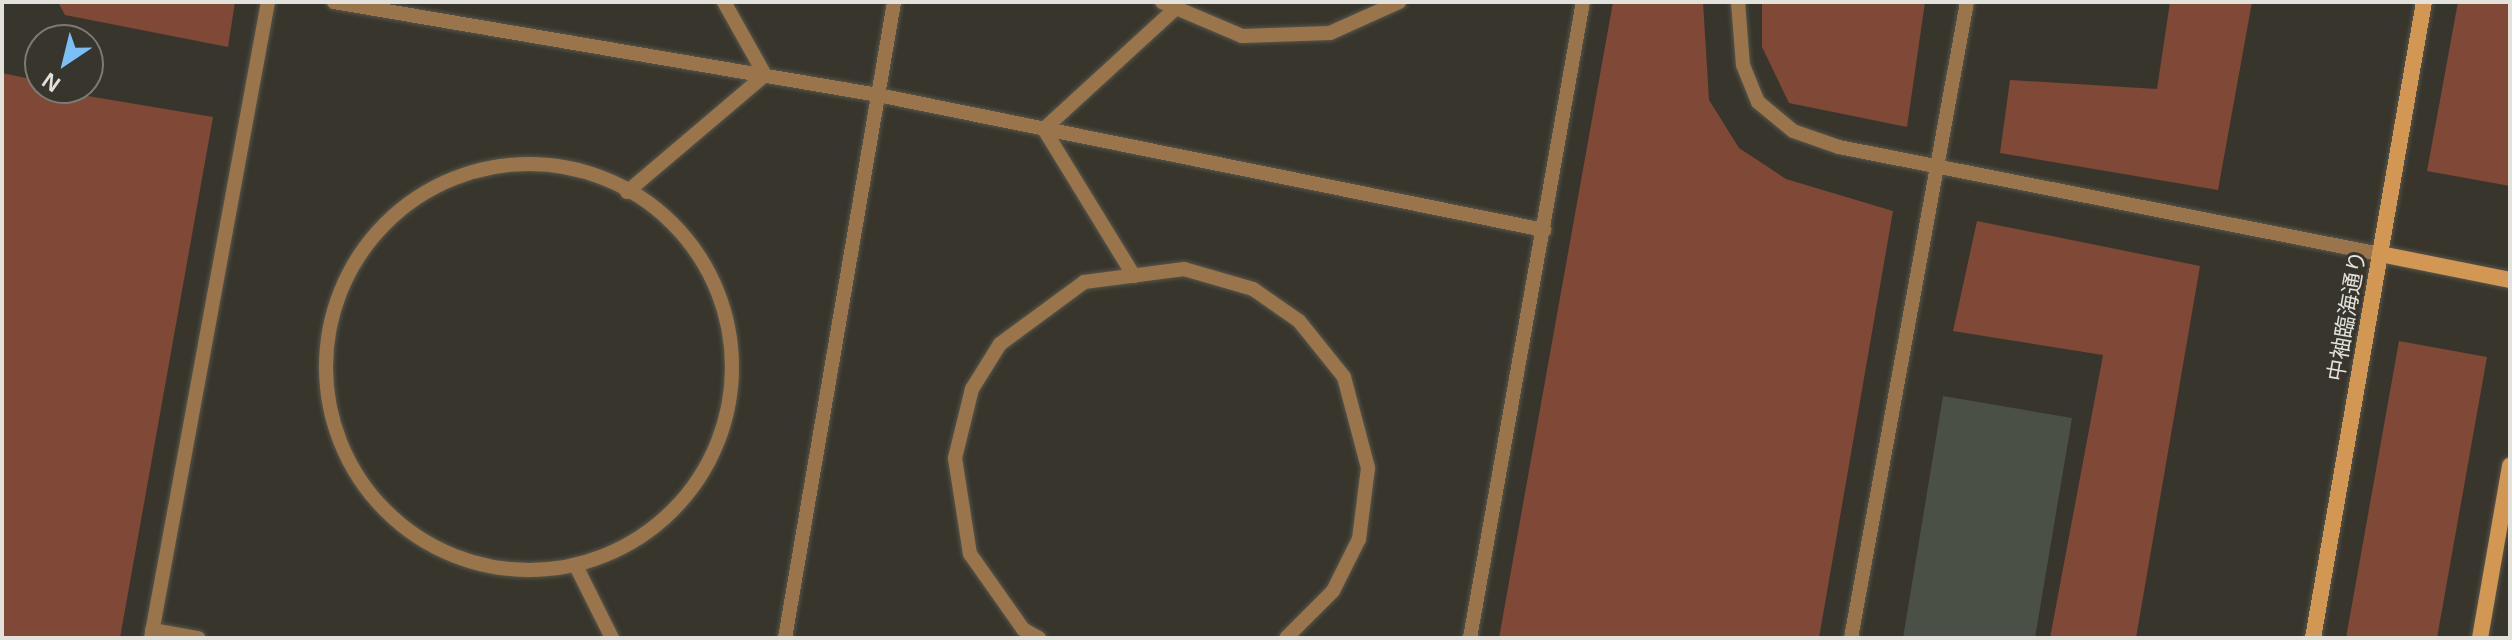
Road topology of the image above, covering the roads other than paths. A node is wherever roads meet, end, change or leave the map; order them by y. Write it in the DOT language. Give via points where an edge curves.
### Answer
graph roads {
  1 [pos="268,2"];
  2 [pos="334,2"];
  3 [pos="724,2"];
  4 [pos="894,2"];
  5 [pos="1399,2"];
  6 [pos="1583,2"];
  7 [pos="1738,2"];
  8 [pos="1967,2"];
  9 [pos="2424,2"];
  10 [pos="1167,6"];
  11 [pos="765,75"];
  12 [pos="878,95"];
  13 [pos="1044,129"];
  14 [pos="1939,166"];
  15 [pos="627,192"];
  16 [pos="1544,230"];
  17 [pos="2380,254"];
  18 [pos="1134,276"];
  19 [pos="2510,280"];
  20 [pos="2510,466"];
  21 [pos="576,566"];
  22 [pos="151,634"];
  23 [pos="198,638"];
  24 [pos="612,638"];
  25 [pos="785,638"];
  26 [pos="1039,638"];
  27 [pos="1286,638"];
  28 [pos="1470,638"];
  29 [pos="1851,638"];
  30 [pos="2313,638"];
  31 [pos="2480,638"];
  1 -- 22 [label="lane"];
  2 -- 11 [label="lane"];
  3 -- 11 [label="lane"];
  4 -- 12 [label="lane"];
  5 -- 10 [label="lane" via="1316,34 1242,36"];
  6 -- 16 [label="lane"];
  7 -- 14 [label="lane" via="1743,65 1758,102 1793,131"];
  8 -- 14 [label="lane"];
  9 -- 17 [label="street, 中袖臨海通り"];
  10 -- 13 [label="lane"];
  11 -- 12 [label="lane"];
  11 -- 15 [label="lane"];
  12 -- 13 [label="lane"];
  12 -- 25 [label="lane"];
  13 -- 16 [label="lane"];
  13 -- 18 [label="lane"];
  14 -- 17 [label="lane"];
  14 -- 29 [label="lane"];
  15 -- 21 [label="lane" via="685,232 721,294 731,329 732,400 722,438 686,499 642,539"];
  15 -- 21 [label="lane" via="601,174 504,162 417,193 386,218 344,275 323,371 329,412 351,465 383,511 442,552 517,571"];
  16 -- 28 [label="lane"];
  17 -- 19 [label="street"];
  17 -- 30 [label="street, 中袖臨海通り"];
  18 -- 26 [label="lane" via="1084,282 1000,344 972,389 955,458 970,554 1023,629"];
  18 -- 27 [label="lane" via="1184,269 1253,289 1299,321 1344,377 1368,468 1359,539 1333,591"];
  20 -- 31 [label="street"];
  21 -- 24 [label="lane"];
  22 -- 23 [label="lane"];
}
